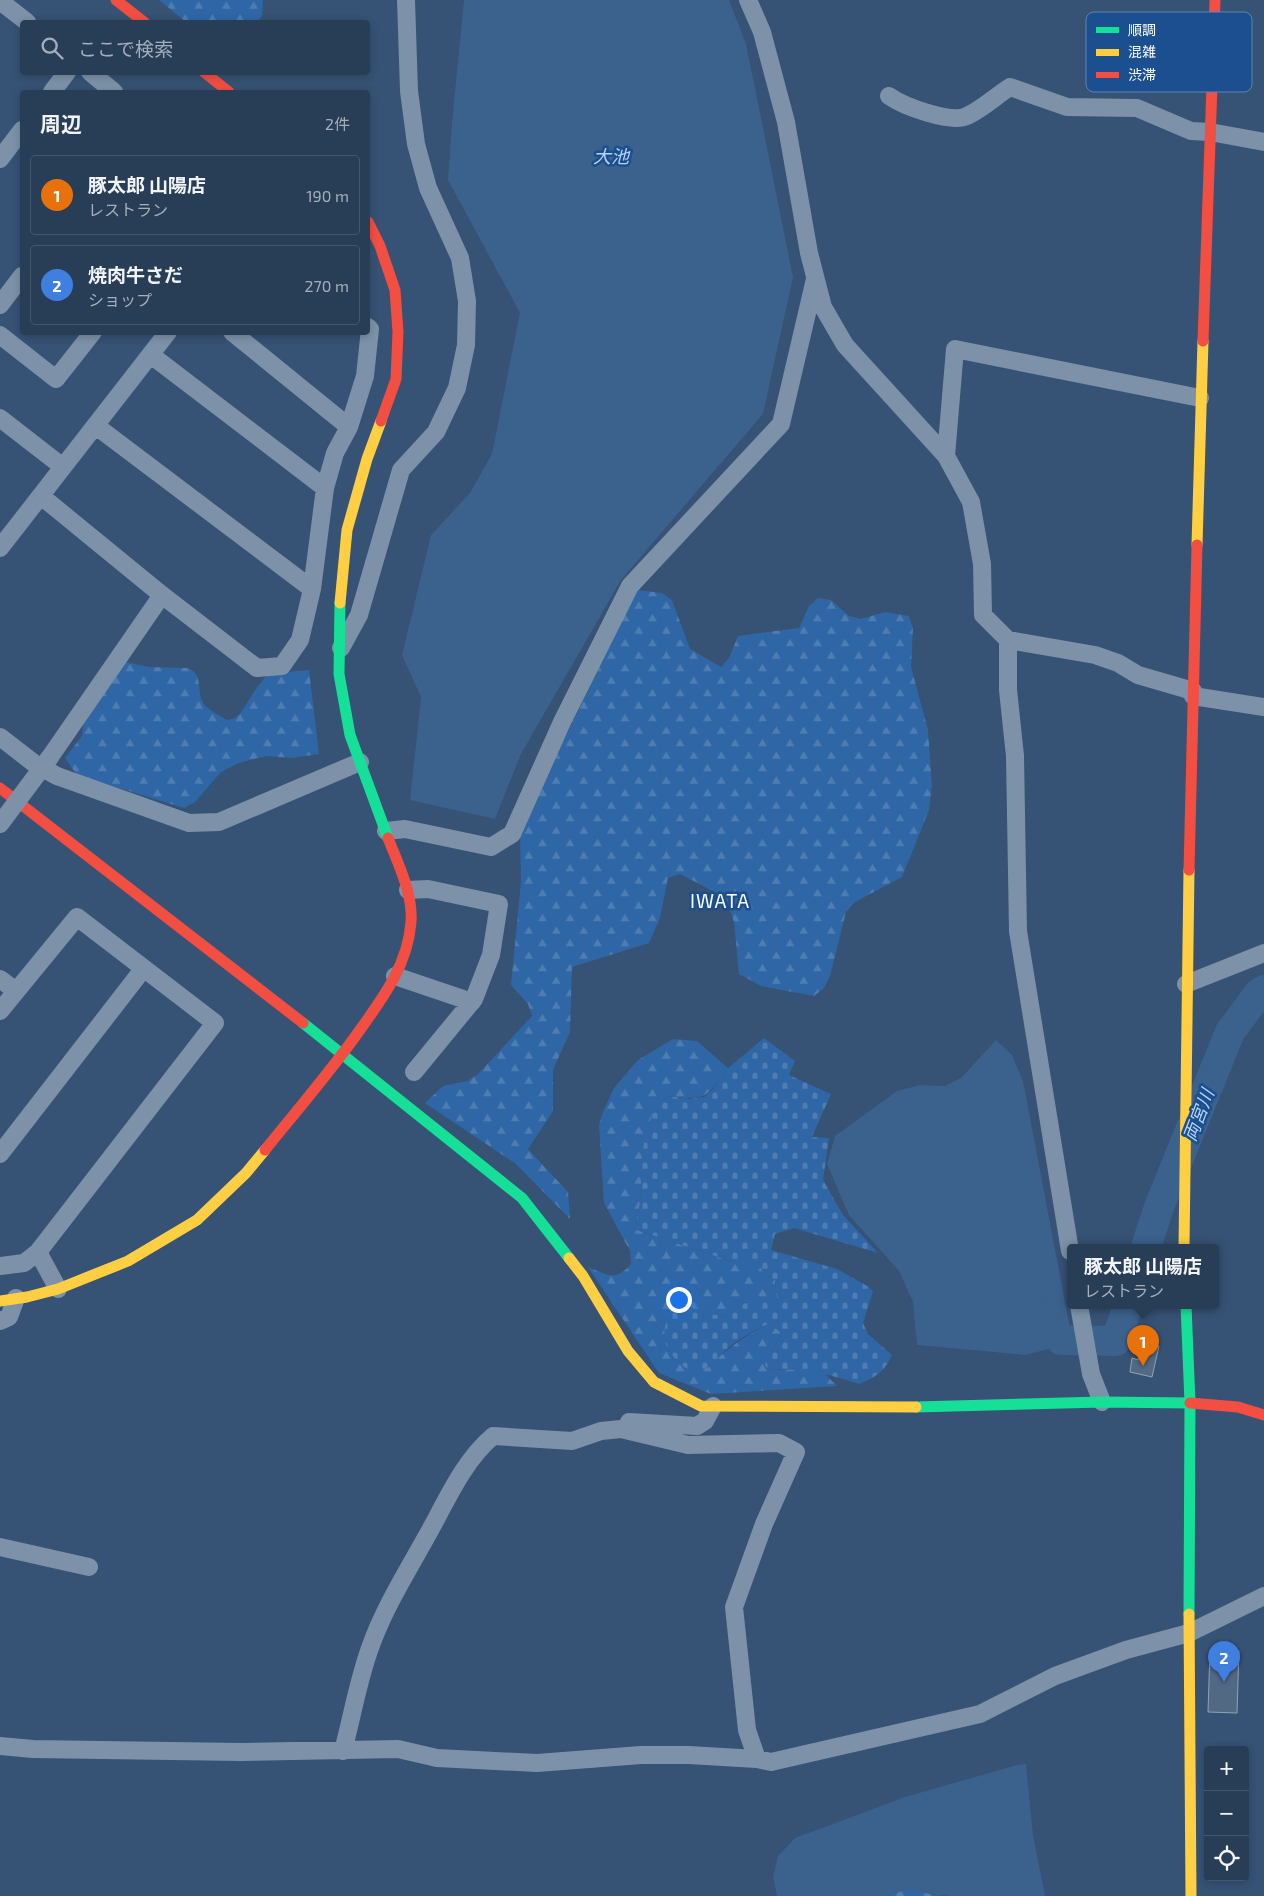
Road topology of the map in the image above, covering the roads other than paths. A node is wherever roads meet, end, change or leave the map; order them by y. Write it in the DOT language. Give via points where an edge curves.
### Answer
graph roads {
  1 [pos="116,0"];
  2 [pos="406,0"];
  3 [pos="748,0"];
  4 [pos="5,6"];
  5 [pos="24,20"];
  6 [pos="141,20"];
  7 [pos="65,75"];
  8 [pos="94,75"];
  9 [pos="208,75"];
  10 [pos="54,90"];
  11 [pos="112,90"];
  12 [pos="226,90"];
  13 [pos="1212,92"];
  14 [pos="889,96"];
  15 [pos="1210,132"];
  16 [pos="20,133"];
  17 [pos="1264,142"];
  18 [pos="0,159"];
  19 [pos="370,226"];
  20 [pos="815,276"];
  21 [pos="20,279"];
  22 [pos="0,305"];
  23 [pos="0,335"];
  24 [pos="91,335"];
  25 [pos="166,335"];
  26 [pos="236,335"];
  27 [pos="369,335"];
  28 [pos="151,355"];
  29 [pos="1200,398"];
  30 [pos="0,418"];
  31 [pos="96,426"];
  32 [pos="349,427"];
  33 [pos="946,456"];
  34 [pos="64,467"];
  35 [pos="325,488"];
  36 [pos="41,496"];
  37 [pos="0,548"];
  38 [pos="312,589"];
  39 [pos="162,594"];
  40 [pos="1008,640"];
  41 [pos="340,651"];
  42 [pos="1193,694"];
  43 [pos="1264,707"];
  44 [pos="0,737"];
  45 [pos="360,762"];
  46 [pos="0,788"];
  47 [pos="0,824"];
  48 [pos="386,831"];
  49 [pos="408,890"];
  50 [pos="1264,953"];
  51 [pos="144,968"];
  52 [pos="395,976"];
  53 [pos="0,979"];
  54 [pos="1186,984"];
  55 [pos="16,991"];
  56 [pos="472,1002"];
  57 [pos="0,1011"];
  58 [pos="344,1055"];
  59 [pos="414,1072"];
  60 [pos="0,1154"];
  61 [pos="1069,1244"];
  62 [pos="1184,1244"];
  63 [pos="38,1252"];
  64 [pos="0,1266"];
  65 [pos="58,1289"];
  66 [pos="8,1300"];
  67 [pos="1080,1309"];
  68 [pos="1186,1309"];
  69 [pos="0,1321"];
  70 [pos="1102,1402"];
  71 [pos="1190,1403"];
  72 [pos="714,1406"];
  73 [pos="1264,1414"];
  74 [pos="612,1430"];
  75 [pos="0,1547"];
  76 [pos="88,1566"];
  77 [pos="1264,1596"];
  78 [pos="1189,1633"];
  79 [pos="0,1746"];
  80 [pos="343,1751"];
  81 [pos="757,1759"];
  82 [pos="1192,1896"];
  1 -- 6 [label="street"];
  2 -- 41 [label="street" via="409,91 416,144 428,188 460,258 467,301 466,345 457,388 436,432 401,470 359,614"];
  3 -- 20 [label="street" via="762,32 786,122"];
  4 -- 5 [label="street"];
  7 -- 10 [label="street"];
  8 -- 11 [label="street"];
  9 -- 12 [label="street"];
  13 -- 15 [label="street"];
  14 -- 15 [label="street" via="900,104 937,116 966,117 1010,87 1067,107 1137,108 1191,131"];
  15 -- 17 [label="street"];
  15 -- 29 [label="street"];
  16 -- 18 [label="street"];
  19 -- 41 [label="street" via="395,290 398,332 396,378 367,459 347,530"];
  20 -- 33 [label="street" via="823,307 845,345"];
  20 -- 48 [label="street" via="781,424 630,586 562,722 512,834 491,846 405,828"];
  21 -- 22 [label="street"];
  23 -- 24 [label="street" via="56,379"];
  25 -- 28 [label="street"];
  26 -- 32 [label="street"];
  27 -- 32 [label="street" via="365,376"];
  28 -- 31 [label="street"];
  28 -- 35 [label="street"];
  29 -- 33 [label="street" via="955,349"];
  29 -- 42 [label="street"];
  30 -- 34 [label="street"];
  31 -- 34 [label="street"];
  31 -- 38 [label="street"];
  32 -- 35 [label="street" via="335,453"];
  33 -- 40 [label="street" via="971,502 982,564 983,615"];
  34 -- 36 [label="street"];
  35 -- 38 [label="street"];
  36 -- 37 [label="street"];
  36 -- 39 [label="street"];
  38 -- 39 [label="street" via="300,640 282,666 257,668"];
  39 -- 47 [label="street, bridge" via="50,758"];
  40 -- 42 [label="street" via="1095,655 1138,675"];
  40 -- 61 [label="street" via="1008,690 1015,756 1018,931"];
  41 -- 45 [label="street" via="339,674 350,735"];
  42 -- 43 [label="street"];
  42 -- 54 [label="street"];
  44 -- 45 [label="street" via="35,764 57,776 190,823 218,822"];
  45 -- 48 [label="street"];
  46 -- 58 [label="street"];
  48 -- 49 [label="street"];
  49 -- 52 [label="street" via="411,921 404,955"];
  49 -- 56 [label="street" via="428,889 498,904 492,955"];
  50 -- 54 [label="street"];
  51 -- 55 [label="street" via="77,917"];
  51 -- 60 [label="street"];
  51 -- 63 [label="street" via="214,1023"];
  52 -- 56 [label="street"];
  52 -- 58 [label="street"];
  53 -- 55 [label="street"];
  54 -- 62 [label="street"];
  55 -- 57 [label="street"];
  56 -- 59 [label="street"];
  58 -- 65 [label="street" via="246,1173 197,1220 128,1261"];
  58 -- 72 [label="street" via="522,1198 583,1276 628,1351 654,1382 701,1406"];
  63 -- 64 [label="street" via="24,1263"];
  63 -- 65 [label="street"];
  65 -- 66 [label="street"];
  66 -- 69 [label="street" via="8,1317"];
  67 -- 70 [label="street" via="1091,1374"];
  68 -- 71 [label="street"];
  70 -- 71 [label="street"];
  70 -- 72 [label="street" via="877,1408"];
  71 -- 73 [label="street" via="1238,1407"];
  71 -- 78 [label="street"];
  72 -- 74 [label="street" via="705,1421 697,1426 622,1421"];
  74 -- 80 [label="street" via="572,1441 493,1436 483,1444 457,1480 383,1618 361,1676"];
  74 -- 81 [label="street" via="621,1429 688,1445 779,1443 796,1452 764,1524 734,1607 747,1730"];
  75 -- 76 [label="street"];
  77 -- 78 [label="street"];
  78 -- 81 [label="street" via="1126,1650 1055,1676 980,1714 771,1762"];
  78 -- 82 [label="street"];
  79 -- 80 [label="street" via="60,1750"];
  80 -- 81 [label="street" via="398,1749 438,1758 537,1763 641,1755"];
}
